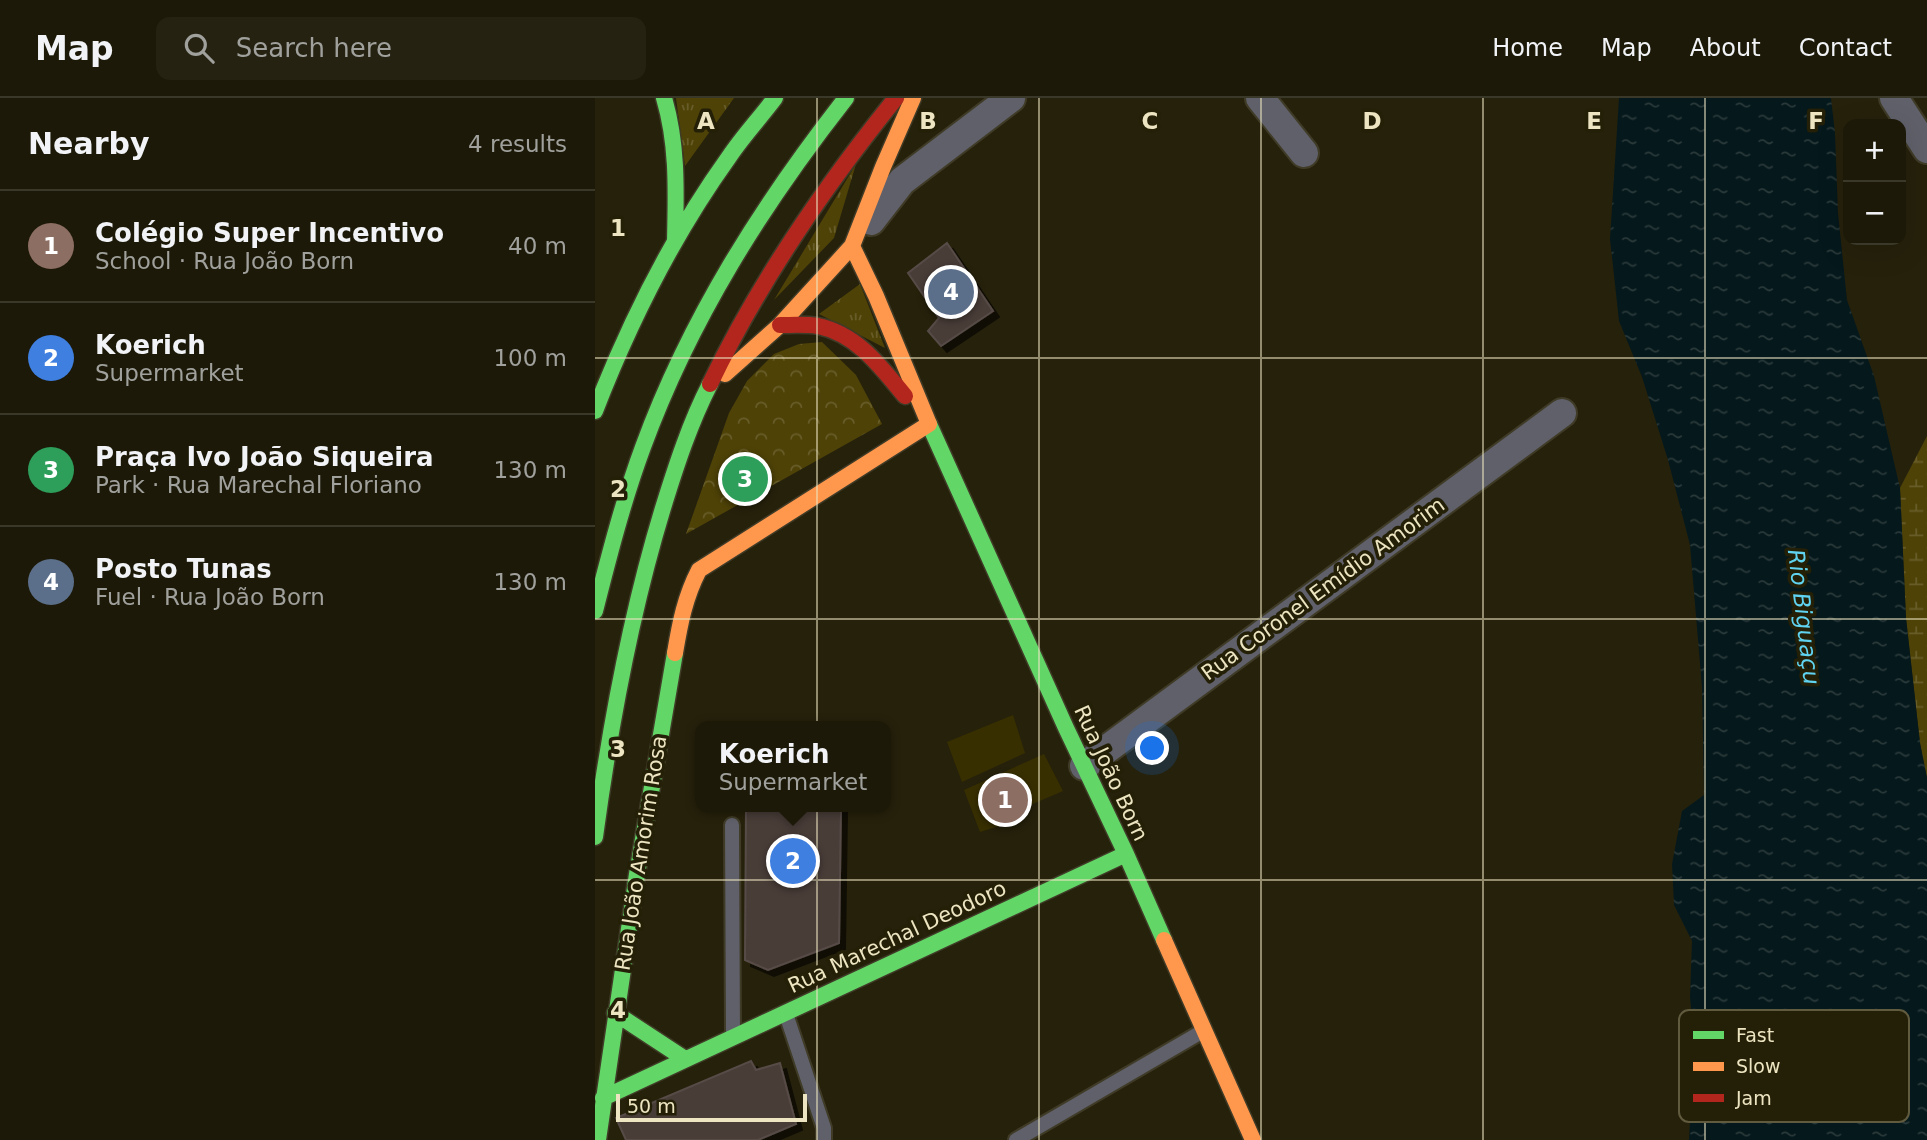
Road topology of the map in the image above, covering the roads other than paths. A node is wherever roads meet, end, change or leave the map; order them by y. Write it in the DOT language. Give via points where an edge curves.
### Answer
graph roads {
  1 [pos="664,98"];
  2 [pos="775,98"];
  3 [pos="846,98"];
  4 [pos="896,98"];
  5 [pos="913,98"];
  6 [pos="1011,98"];
  7 [pos="1260,98"];
  8 [pos="1894,98"];
  9 [pos="1927,149"];
  10 [pos="1304,153"];
  11 [pos="675,241"];
  12 [pos="852,246"];
  13 [pos="780,325"];
  14 [pos="706,391"];
  15 [pos="595,411"];
  16 [pos="1562,413"];
  17 [pos="929,424"];
  18 [pos="595,611"];
  19 [pos="1084,766"];
  20 [pos="732,825"];
  21 [pos="595,837"];
  22 [pos="1126,853"];
  23 [pos="615,1013"];
  24 [pos="786,1013"];
  25 [pos="1204,1030"];
  26 [pos="733,1037"];
  27 [pos="685,1059"];
  28 [pos="603,1098"];
  29 [pos="598,1140"];
  30 [pos="824,1140"];
  31 [pos="1016,1140"];
  32 [pos="1253,1140"];
  1 -- 11 [label="main road" via="675,168"];
  2 -- 11 [label="main road" via="724,163"];
  3 -- 18 [label="main road" via="741,244 675,370 624,501"];
  4 -- 14 [label="main road" via="807,214 757,293"];
  5 -- 12 [label="main road"];
  6 -- 12 [label="street" via="902,181"];
  7 -- 10 [label="street"];
  8 -- 9 [label="street"];
  11 -- 15 [label="main road" via="641,303"];
  12 -- 13 [label="main road"];
  12 -- 17 [label="main road, Rua João Born"];
  13 -- 14 [label="main road"];
  13 -- 17 [label="main road, Rua João Born" via="818,326 841,333 864,348"];
  14 -- 21 [label="main road" via="647,556 609,739"];
  16 -- 19 [label="street, Rua Coronel Emídio Amorim"];
  17 -- 19 [label="main road, Rua João Born"];
  17 -- 23 [label="main road, Rua João Amorim Rosa" via="699,570 683,608 657,743"];
  19 -- 22 [label="main road, Rua João Born"];
  20 -- 26 [label="lane"];
  22 -- 24 [label="main road, Rua Marechal Deodoro"];
  22 -- 25 [label="main road, Rua João Born"];
  23 -- 27 [label="main road"];
  23 -- 28 [label="main road, Rua João Amorim Rosa"];
  24 -- 26 [label="main road, Rua Marechal Deodoro"];
  24 -- 30 [label="lane"];
  25 -- 31 [label="lane"];
  25 -- 32 [label="main road, Rua João Born"];
  26 -- 27 [label="main road, Rua Marechal Deodoro"];
  27 -- 28 [label="main road, Rua Marechal Deodoro"];
  28 -- 29 [label="main road, Rua João Amorim Rosa"];
}
